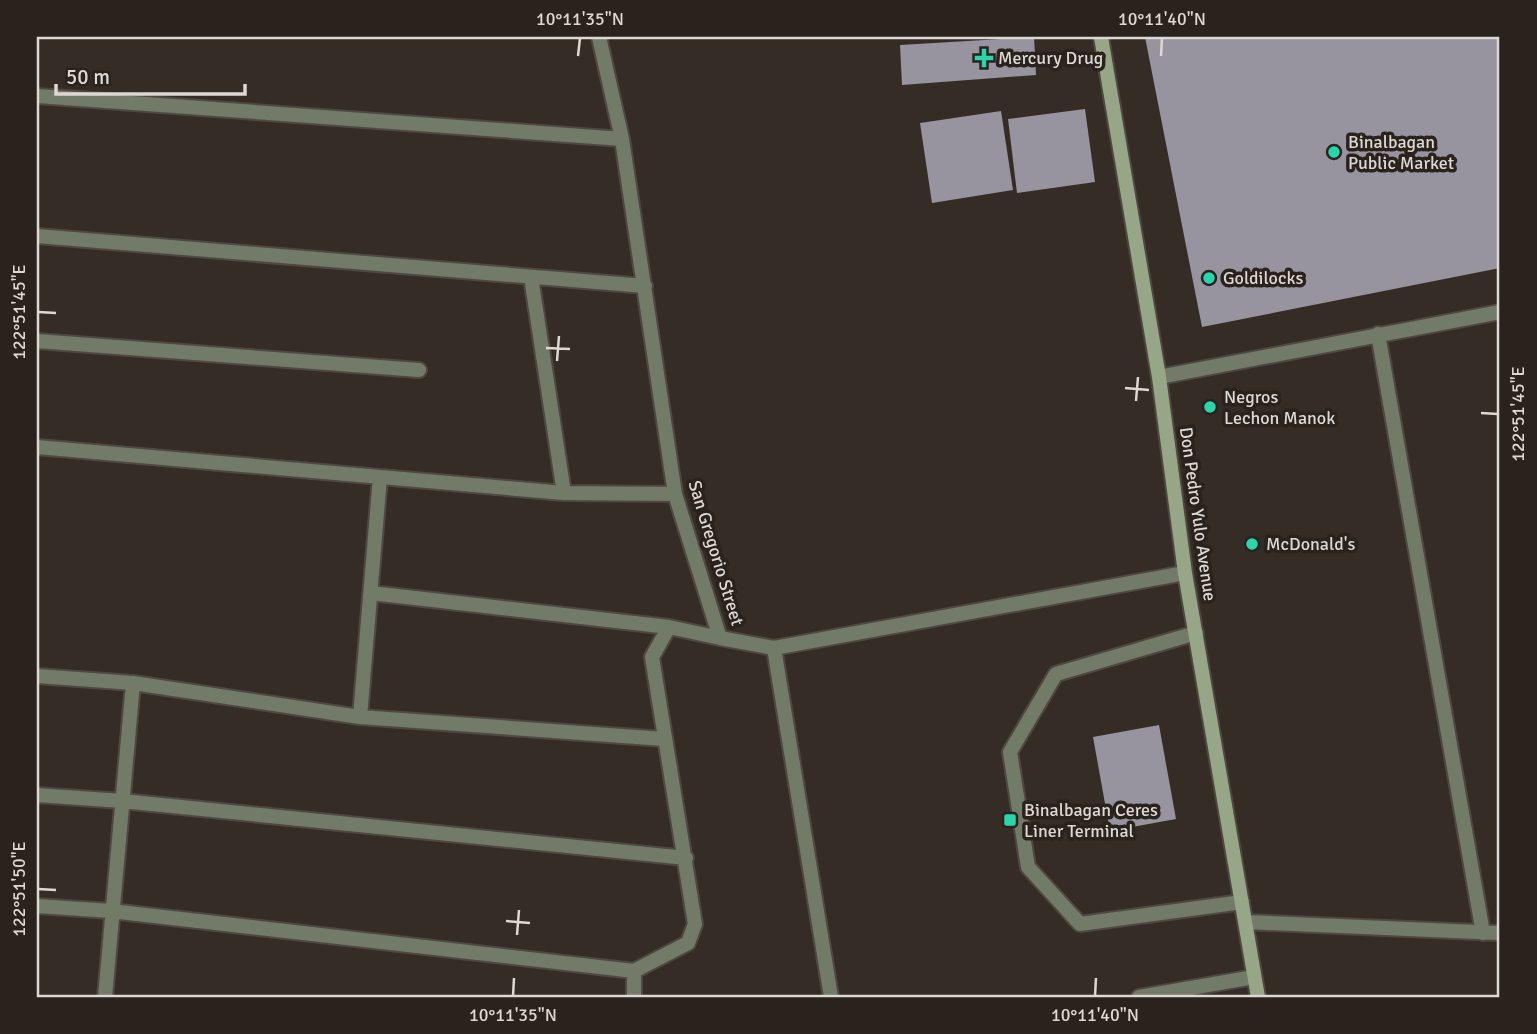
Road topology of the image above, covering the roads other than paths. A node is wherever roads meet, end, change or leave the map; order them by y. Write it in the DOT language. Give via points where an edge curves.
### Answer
graph roads {
  1 [pos="599,37"];
  2 [pos="1101,37"];
  3 [pos="37,96"];
  4 [pos="622,139"];
  5 [pos="37,236"];
  6 [pos="531,277"];
  7 [pos="645,286"];
  8 [pos="1500,312"];
  9 [pos="1378,334"];
  10 [pos="37,341"];
  11 [pos="419,370"];
  12 [pos="1159,377"];
  13 [pos="37,447"];
  14 [pos="380,477"];
  15 [pos="564,493"];
  16 [pos="675,494"];
  17 [pos="1185,573"];
  18 [pos="371,593"];
  19 [pos="668,627"];
  20 [pos="1196,634"];
  21 [pos="720,638"];
  22 [pos="774,648"];
  23 [pos="37,676"];
  24 [pos="133,683"];
  25 [pos="360,717"];
  26 [pos="664,739"];
  27 [pos="37,796"];
  28 [pos="122,801"];
  29 [pos="686,858"];
  30 [pos="1242,902"];
  31 [pos="37,905"];
  32 [pos="111,911"];
  33 [pos="1246,922"];
  34 [pos="1483,933"];
  35 [pos="1500,933"];
  36 [pos="634,971"];
  37 [pos="1254,977"];
  38 [pos="105,997"];
  39 [pos="634,997"];
  40 [pos="831,997"];
  41 [pos="1139,997"];
  42 [pos="1258,997"];
  1 -- 4 [label="street, San Gregorio Street"];
  2 -- 12 [label="street, Don Pedro Yulo Avenue"];
  3 -- 4 [label="street"];
  4 -- 7 [label="street, San Gregorio Street"];
  5 -- 6 [label="street"];
  6 -- 7 [label="street"];
  6 -- 15 [label="street"];
  7 -- 16 [label="street, San Gregorio Street"];
  8 -- 9 [label="street"];
  9 -- 12 [label="street"];
  9 -- 34 [label="street"];
  10 -- 11 [label="street"];
  12 -- 17 [label="street, Don Pedro Yulo Avenue"];
  13 -- 14 [label="street"];
  14 -- 15 [label="street"];
  14 -- 18 [label="street"];
  15 -- 16 [label="street"];
  16 -- 21 [label="street, San Gregorio Street"];
  17 -- 20 [label="street, Don Pedro Yulo Avenue"];
  17 -- 22 [label="street"];
  18 -- 19 [label="street"];
  18 -- 25 [label="street"];
  19 -- 21 [label="street"];
  19 -- 26 [label="street" via="652,657"];
  20 -- 30 [label="street, Don Pedro Yulo Avenue"];
  20 -- 30 [label="street" via="1056,674 1010,752 1028,867 1080,924"];
  21 -- 22 [label="street, San Gregorio Street"];
  22 -- 40 [label="street"];
  23 -- 24 [label="street"];
  24 -- 25 [label="street"];
  24 -- 28 [label="street"];
  25 -- 26 [label="street"];
  26 -- 29 [label="street"];
  27 -- 28 [label="street"];
  28 -- 29 [label="street"];
  28 -- 32 [label="street"];
  29 -- 36 [label="street" via="695,923 688,943"];
  30 -- 33 [label="street, Don Pedro Yulo Avenue"];
  31 -- 32 [label="street"];
  32 -- 36 [label="street"];
  32 -- 38 [label="street"];
  33 -- 34 [label="street"];
  33 -- 37 [label="street, Don Pedro Yulo Avenue"];
  34 -- 35 [label="street"];
  36 -- 39 [label="street"];
  37 -- 41 [label="street"];
  37 -- 42 [label="street, Don Pedro Yulo Avenue"];
}
